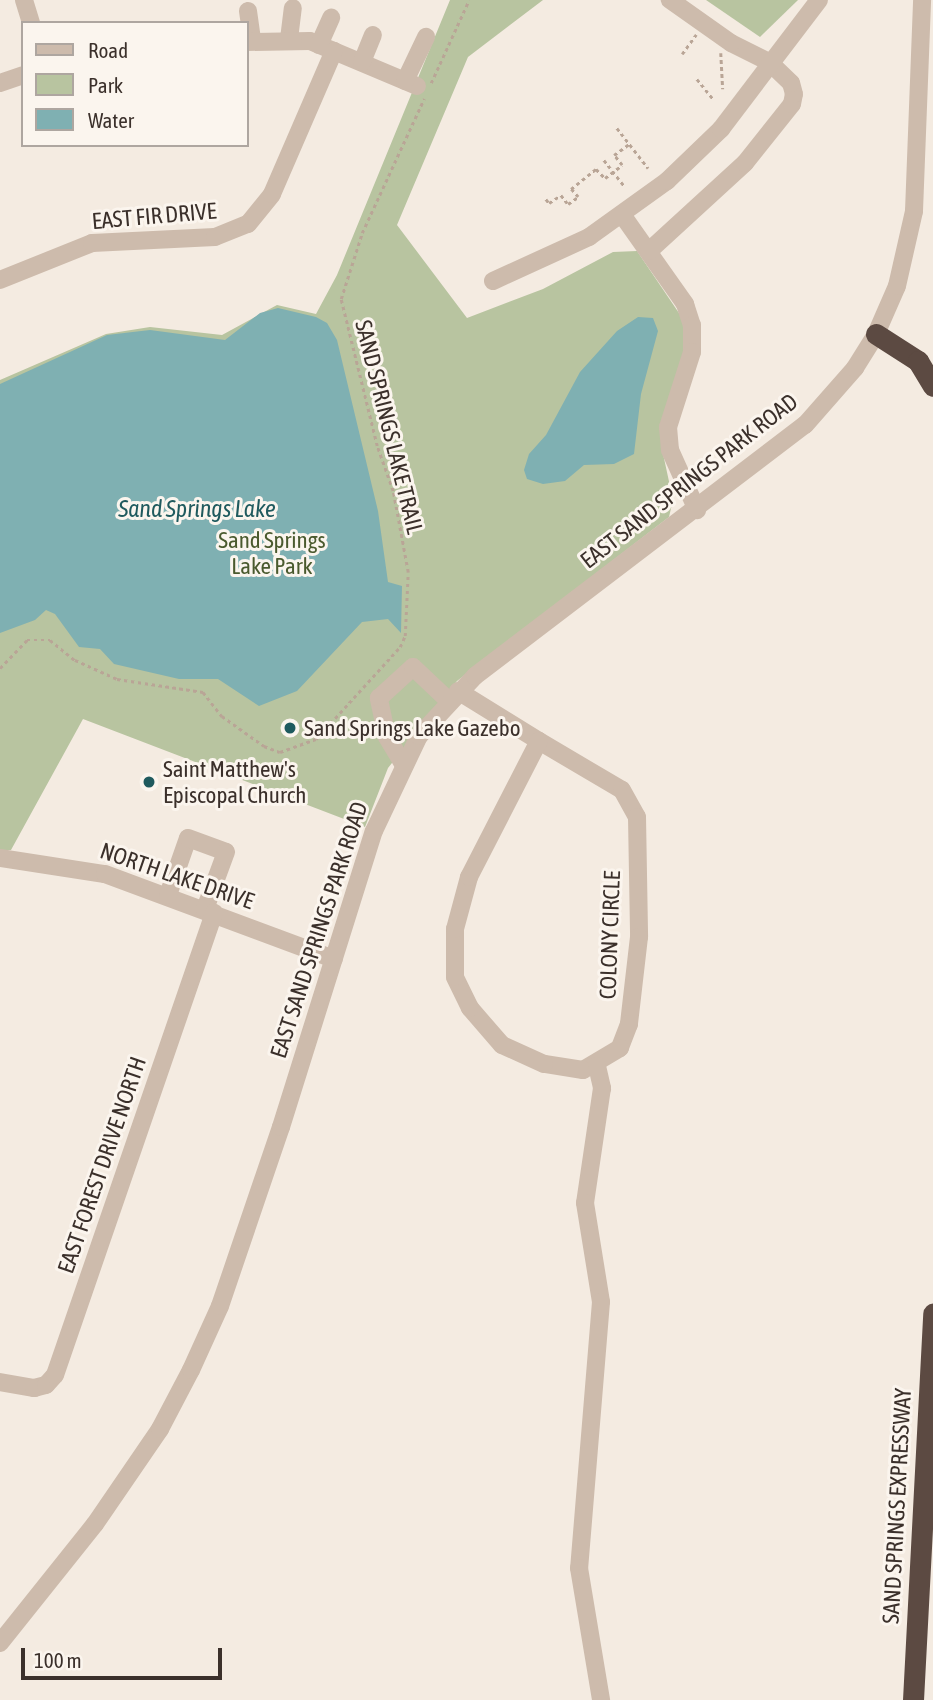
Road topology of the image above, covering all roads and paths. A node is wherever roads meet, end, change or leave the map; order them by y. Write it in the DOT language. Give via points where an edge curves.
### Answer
graph roads {
  1 [pos="24,0"];
  2 [pos="469,0"];
  3 [pos="670,0"];
  4 [pos="820,0"];
  5 [pos="922,0"];
  6 [pos="293,8"];
  7 [pos="248,11"];
  8 [pos="331,18"];
  9 [pos="30,21"];
  10 [pos="705,24"];
  11 [pos="373,35"];
  12 [pos="426,37"];
  13 [pos="289,39"];
  14 [pos="249,42"];
  15 [pos="731,43"];
  16 [pos="327,48"];
  17 [pos="682,54"];
  18 [pos="362,62"];
  19 [pos="769,62"];
  20 [pos="21,76"];
  21 [pos="697,79"];
  22 [pos="0,83"];
  23 [pos="723,89"];
  24 [pos="714,100"];
  25 [pos="617,128"];
  26 [pos="629,144"];
  27 [pos="604,160"];
  28 [pos="648,168"];
  29 [pos="613,172"];
  30 [pos="624,186"];
  31 [pos="546,199"];
  32 [pos="623,216"];
  33 [pos="649,251"];
  34 [pos="0,280"];
  35 [pos="493,281"];
  36 [pos="876,334"];
  37 [pos="933,386"];
  38 [pos="697,510"];
  39 [pos="0,668"];
  40 [pos="453,696"];
  41 [pos="539,741"];
  42 [pos="402,762"];
  43 [pos="0,858"];
  44 [pos="168,895"];
  45 [pos="209,911"];
  46 [pos="334,959"];
  47 [pos="597,1066"];
  48 [pos="933,1314"];
  49 [pos="0,1382"];
  50 [pos="0,1643"];
  51 [pos="601,1700"];
  52 [pos="913,1700"];
  1 -- 9 [label="street"];
  2 -- 39 [label="path, SAND SPRINGS LAKE TRAIL" via="362,233 341,299 377,446 393,491 408,584 405,636 316,739 280,752 264,747 222,716 203,692 117,679 75,660 50,640 27,640"];
  3 -- 10 [label="street"];
  4 -- 19 [label="street"];
  5 -- 36 [label="street, EAST SAND SPRINGS PARK ROAD" via="914,211 897,286"];
  6 -- 13 [label="street"];
  7 -- 14 [label="street"];
  8 -- 16 [label="street, EAST FIR DRIVE"];
  10 -- 15 [label="street"];
  10 -- 17 [label="path"];
  11 -- 18 [label="street"];
  12 -- 18 [label="street" via="411,83"];
  13 -- 14 [label="street"];
  13 -- 16 [label="street"];
  15 -- 19 [label="street"];
  15 -- 23 [label="path" via="720,54"];
  16 -- 18 [label="street"];
  16 -- 34 [label="street, EAST FIR DRIVE" via="272,194 248,224 215,237 93,243"];
  19 -- 32 [label="street" via="721,129"];
  19 -- 33 [label="street" via="791,83 792,104 745,163"];
  20 -- 22 [label="street"];
  21 -- 24 [label="path"];
  25 -- 26 [label="path"];
  26 -- 28 [label="path"];
  26 -- 29 [label="path" via="614,155 622,165"];
  27 -- 29 [label="path"];
  29 -- 30 [label="path"];
  29 -- 31 [label="path" via="605,178 596,169 571,189 578,197 568,204 561,195 549,203"];
  32 -- 33 [label="street"];
  32 -- 35 [label="street" via="556,255"];
  33 -- 38 [label="street" via="685,304 692,325 692,352 668,427 670,450"];
  36 -- 37 [label="highway" via="918,361"];
  36 -- 38 [label="street, EAST SAND SPRINGS PARK ROAD" via="847,378 805,425"];
  38 -- 40 [label="street, EAST SAND SPRINGS PARK ROAD"];
  40 -- 41 [label="street, COLONY CIRCLE"];
  40 -- 42 [label="street, EAST SAND SPRINGS PARK ROAD"];
  40 -- 42 [label="street, COLONY CIRCLE" via="413,667 379,698 387,737"];
  41 -- 47 [label="street, COLONY CIRCLE" via="622,790 637,817 639,937 633,1001 620,1048"];
  41 -- 47 [label="street" via="469,877 455,929 456,977 489,1032 518,1056 568,1070"];
  42 -- 46 [label="street, EAST SAND SPRINGS PARK ROAD" via="360,869"];
  43 -- 44 [label="street, NORTH LAKE DRIVE" via="105,874"];
  44 -- 45 [label="street, NORTH LAKE DRIVE"];
  44 -- 45 [label="street, EAST FOREST DRIVE NORTH" via="188,838 226,852"];
  45 -- 46 [label="street, NORTH LAKE DRIVE"];
  45 -- 49 [label="street, EAST FOREST DRIVE NORTH" via="55,1375 46,1385 34,1388"];
  46 -- 50 [label="street, EAST SAND SPRINGS PARK ROAD" via="220,1306 191,1370 160,1429 95,1524"];
  47 -- 51 [label="street" via="602,1088 585,1203 601,1302 579,1568"];
  48 -- 52 [label="highway, SAND SPRINGS EXPRESSWAY"];
}
